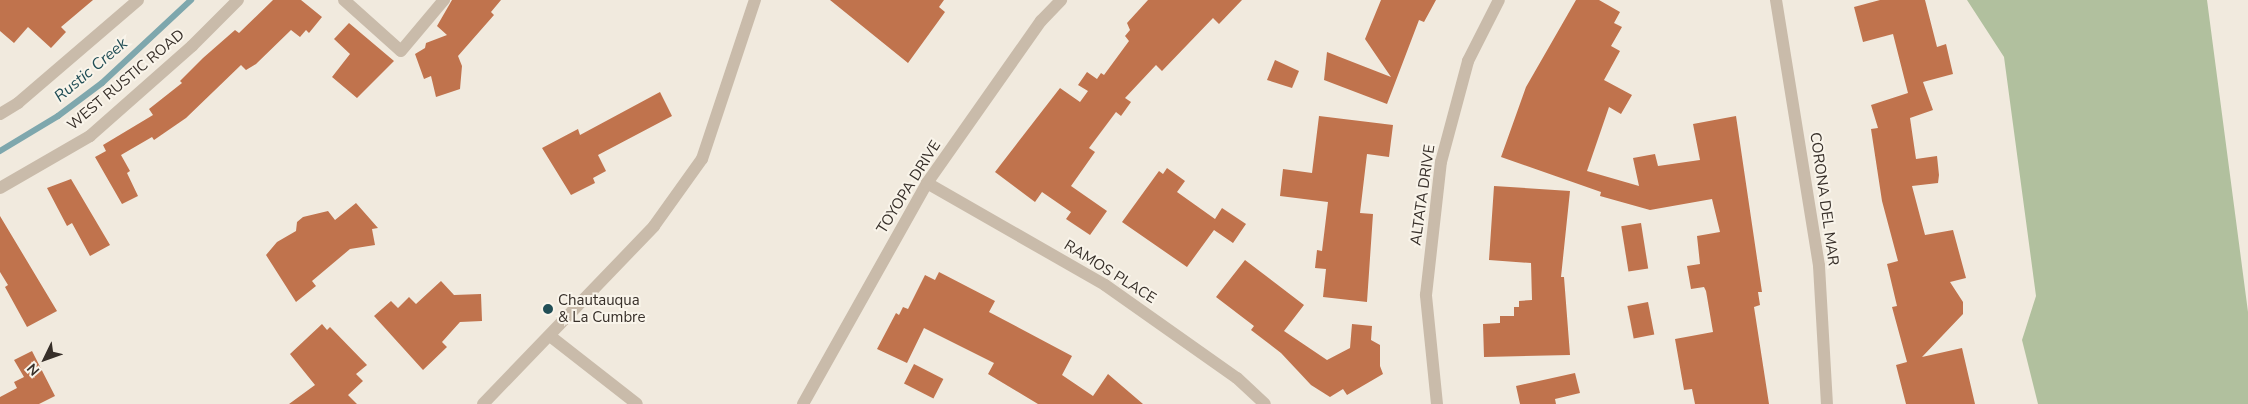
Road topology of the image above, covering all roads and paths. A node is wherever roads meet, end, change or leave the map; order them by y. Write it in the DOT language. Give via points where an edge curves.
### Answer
graph roads {
  1 [pos="138,0"];
  2 [pos="238,0"];
  3 [pos="344,0"];
  4 [pos="444,0"];
  5 [pos="756,0"];
  6 [pos="1061,0"];
  7 [pos="1499,0"];
  8 [pos="1776,0"];
  9 [pos="0,114"];
  10 [pos="927,183"];
  11 [pos="0,188"];
  12 [pos="550,336"];
  13 [pos="482,404"];
  14 [pos="637,404"];
  15 [pos="802,404"];
  16 [pos="1265,404"];
  17 [pos="1437,404"];
  18 [pos="1828,404"];
  1 -- 9 [label="street" via="18,103"];
  2 -- 11 [label="street, WEST RUSTIC ROAD" via="192,46 90,136"];
  3 -- 4 [label="street" via="401,51"];
  5 -- 12 [label="street" via="702,159 654,226"];
  6 -- 10 [label="street, TOYOPA DRIVE" via="1041,21"];
  7 -- 17 [label="street, ALTATA DRIVE" via="1468,61 1441,162 1426,295"];
  8 -- 18 [label="street, CORONA DEL MAR" via="1819,266"];
  10 -- 15 [label="street, TOYOPA DRIVE"];
  10 -- 16 [label="street, RAMOS PLACE" via="1105,285 1237,378"];
  12 -- 13 [label="street"];
  12 -- 14 [label="street"];
}
